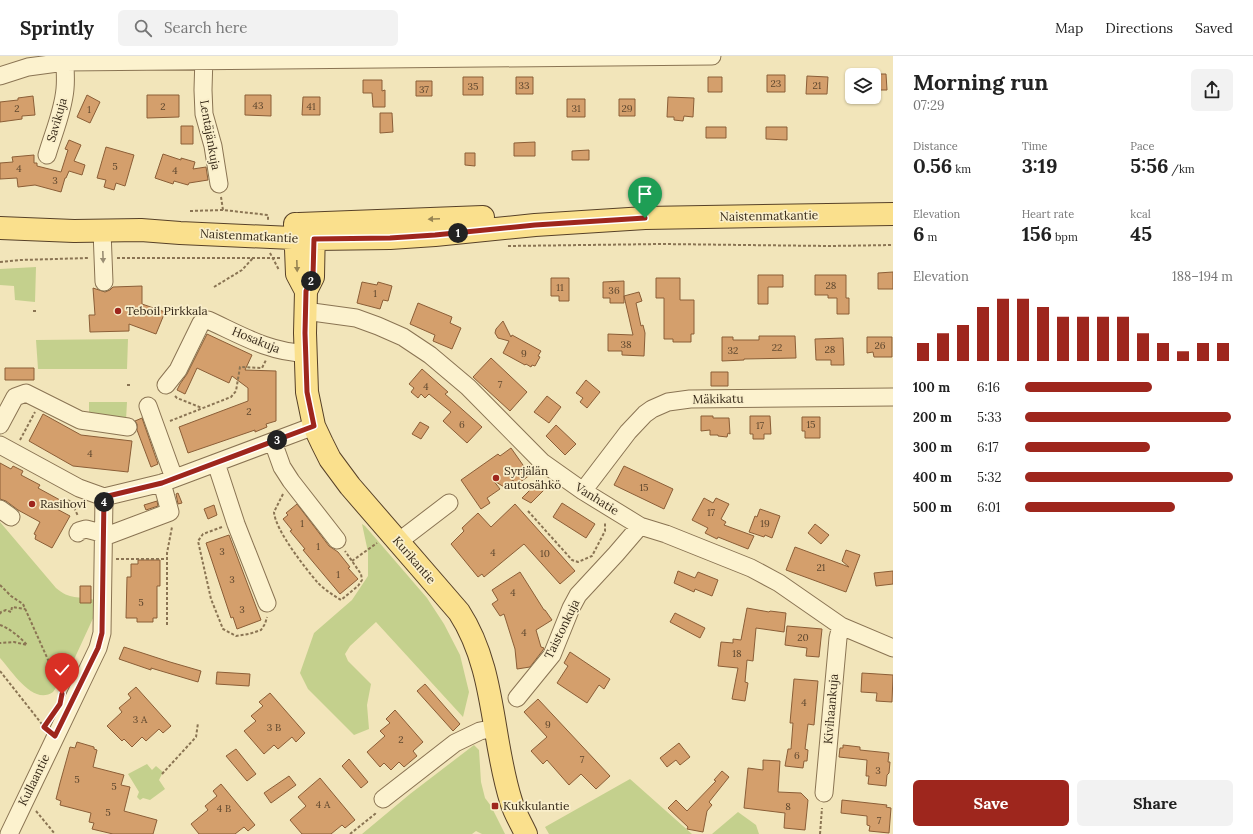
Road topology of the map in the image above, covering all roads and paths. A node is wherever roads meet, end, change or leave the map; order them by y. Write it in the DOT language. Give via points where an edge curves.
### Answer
graph roads {
  1 [pos="712,56"];
  2 [pos="538,57"];
  3 [pos="204,58"];
  4 [pos="65,62"];
  5 [pos="0,76"];
  6 [pos="47,155"];
  7 [pos="219,184"];
  8 [pos="223,210"];
  9 [pos="190,211"];
  10 [pos="893,214"];
  11 [pos="0,228"];
  12 [pos="102,231"];
  13 [pos="74,232"];
  14 [pos="0,236"];
  15 [pos="303,237"];
  16 [pos="893,245"];
  17 [pos="505,246"];
  18 [pos="103,258"];
  19 [pos="253,258"];
  20 [pos="0,262"];
  21 [pos="104,282"];
  22 [pos="214,287"];
  23 [pos="305,301"];
  24 [pos="33,311"];
  25 [pos="36,311"];
  26 [pos="270,348"];
  27 [pos="305,353"];
  28 [pos="166,385"];
  29 [pos="893,397"];
  30 [pos="41,401"];
  31 [pos="148,406"];
  32 [pos="203,409"];
  33 [pos="0,425"];
  34 [pos="155,426"];
  35 [pos="314,426"];
  36 [pos="128,427"];
  37 [pos="20,441"];
  38 [pos="273,442"];
  39 [pos="0,446"];
  40 [pos="216,463"];
  41 [pos="168,481"];
  42 [pos="290,481"];
  43 [pos="583,491"];
  44 [pos="104,497"];
  45 [pos="449,504"];
  46 [pos="528,511"];
  47 [pos="170,512"];
  48 [pos="605,522"];
  49 [pos="236,524"];
  50 [pos="640,526"];
  51 [pos="78,533"];
  52 [pos="103,534"];
  53 [pos="337,540"];
  54 [pos="389,542"];
  55 [pos="111,559"];
  56 [pos="167,559"];
  57 [pos="352,561"];
  58 [pos="0,585"];
  59 [pos="266,603"];
  60 [pos="25,609"];
  61 [pos="0,614"];
  62 [pos="0,625"];
  63 [pos="167,625"];
  64 [pos="841,626"];
  65 [pos="0,643"];
  66 [pos="893,648"];
  67 [pos="0,672"];
  68 [pos="62,687"];
  69 [pos="517,698"];
  70 [pos="198,723"];
  71 [pos="49,728"];
  72 [pos="495,728"];
  73 [pos="162,774"];
  74 [pos="824,793"];
  75 [pos="26,798"];
  76 [pos="379,807"];
  77 [pos="9,834"];
  78 [pos="55,834"];
  79 [pos="350,834"];
  80 [pos="526,834"];
  81 [pos="820,834"];
  1 -- 2 [label="street"];
  2 -- 3 [label="street"];
  3 -- 4 [label="street"];
  3 -- 7 [label="street, Lentäjänkuja" via="204,114 213,146"];
  4 -- 5 [label="street" via="28,67"];
  4 -- 6 [label="street, Savikuja" via="65,89 61,112"];
  8 -- 9 [label="path"];
  10 -- 15 [label="main road, Naistenmatkantie" via="645,218 390,238"];
  11 -- 13 [label="main road, Naistenmatkantie"];
  12 -- 13 [label="main road, Naistenmatkantie"];
  12 -- 15 [label="main road, Naistenmatkantie" via="141,230 192,222"];
  12 -- 18 [label="street, one-way"];
  13 -- 14 [label="main road, Naistenmatkantie"];
  15 -- 19 [label="path"];
  15 -- 23 [label="main road, Kurikantie" via="313,276"];
  16 -- 17 [label="path"];
  18 -- 19 [label="path"];
  18 -- 20 [label="path"];
  18 -- 21 [label="street"];
  19 -- 22 [label="path" via="242,270"];
  23 -- 27 [label="main road, Kurikantie"];
  23 -- 43 [label="street, Vanhatie" via="378,326 403,337 430,355 468,387 542,462"];
  24 -- 25 [label="path"];
  26 -- 27 [label="street, Hosakuja"];
  26 -- 28 [label="street, Hosakuja" via="208,320 201,323 178,370"];
  26 -- 32 [label="path" via="262,368 240,367 236,391 231,398"];
  27 -- 35 [label="main road, Kurikantie" via="307,392"];
  28 -- 32 [label="path" via="177,398"];
  29 -- 43 [label="street, Mäkikatu" via="690,399 668,402 652,409 637,421"];
  30 -- 33 [label="street" via="26,393 15,397"];
  30 -- 36 [label="street" via="80,420"];
  30 -- 37 [label="path"];
  31 -- 34 [label="street"];
  32 -- 34 [label="path"];
  34 -- 41 [label="street"];
  35 -- 38 [label="street"];
  35 -- 54 [label="main road, Kurikantie" via="341,474"];
  38 -- 40 [label="street"];
  38 -- 42 [label="street"];
  39 -- 44 [label="street" via="79,488"];
  40 -- 41 [label="street"];
  40 -- 49 [label="street"];
  41 -- 44 [label="street"];
  41 -- 47 [label="street"];
  42 -- 53 [label="street"];
  42 -- 57 [label="path" via="278,502 274,516 297,556 319,584 341,600 362,580"];
  43 -- 50 [label="street, Vanhatie"];
  44 -- 52 [label="street, Kullaantie"];
  45 -- 54 [label="street"];
  46 -- 48 [label="path" via="572,560 578,562 592,556 605,531"];
  47 -- 52 [label="street" via="109,535"];
  47 -- 56 [label="path" via="172,527"];
  49 -- 59 [label="street"];
  49 -- 59 [label="path" via="211,530 203,534 198,541 211,599 223,629 236,636 261,630 268,613"];
  50 -- 64 [label="street, Vanhatie" via="751,568 779,583"];
  50 -- 69 [label="street, Taistonkuja" via="578,595 552,655"];
  51 -- 52 [label="street" via="86,530"];
  52 -- 71 [label="street, Kullaantie" via="102,633 98,648"];
  53 -- 57 [label="path"];
  54 -- 57 [label="path"];
  54 -- 72 [label="main road, Kurikantie" via="459,612 465,622 486,675"];
  55 -- 56 [label="path"];
  56 -- 63 [label="path"];
  58 -- 60 [label="path" via="23,604"];
  60 -- 61 [label="path" via="12,607 11,612 6,610"];
  60 -- 68 [label="path" via="59,676"];
  62 -- 65 [label="path" via="20,637 27,645 14,642"];
  64 -- 66 [label="street, Vanhatie"];
  64 -- 74 [label="street, Kivihaankuja"];
  67 -- 71 [label="path"];
  70 -- 73 [label="path" via="196,737"];
  71 -- 75 [label="street, Kullaantie"];
  72 -- 76 [label="street" via="480,731 455,743"];
  72 -- 80 [label="main road, Kurikantie" via="511,802"];
  74 -- 81 [label="path"];
  75 -- 77 [label="street, Kullaantie"];
  75 -- 78 [label="path"];
  76 -- 79 [label="path"];
}
